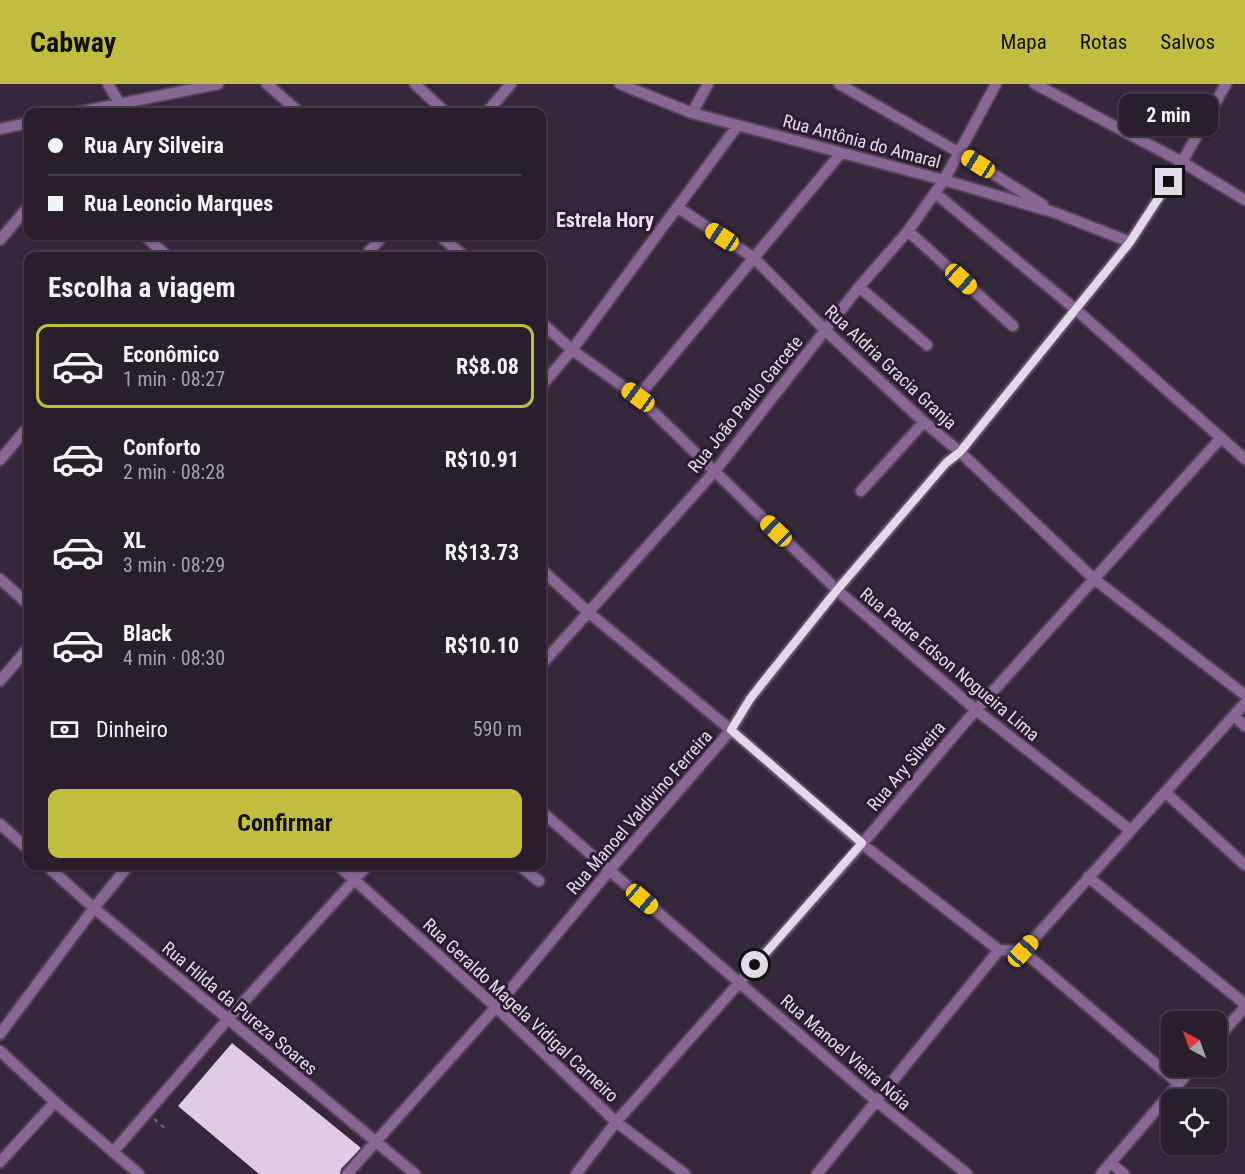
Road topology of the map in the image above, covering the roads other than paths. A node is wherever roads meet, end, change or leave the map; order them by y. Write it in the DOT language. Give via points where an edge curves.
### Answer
graph roads {
  1 [pos="108,84"];
  2 [pos="218,84"];
  3 [pos="267,84"];
  4 [pos="415,84"];
  5 [pos="511,84"];
  6 [pos="620,84"];
  7 [pos="708,84"];
  8 [pos="839,84"];
  9 [pos="996,84"];
  10 [pos="1035,84"];
  11 [pos="1226,84"];
  12 [pos="116,108"];
  13 [pos="295,108"];
  14 [pos="441,108"];
  15 [pos="490,108"];
  16 [pos="692,113"];
  17 [pos="24,124"];
  18 [pos="738,125"];
  19 [pos="0,129"];
  20 [pos="958,152"];
  21 [pos="841,153"];
  22 [pos="1182,162"];
  23 [pos="944,180"];
  24 [pos="934,193"];
  25 [pos="1245,200"];
  26 [pos="677,207"];
  27 [pos="24,212"];
  28 [pos="1056,213"];
  29 [pos="908,231"];
  30 [pos="0,240"];
  31 [pos="149,240"];
  32 [pos="379,240"];
  33 [pos="445,240"];
  34 [pos="1130,242"];
  35 [pos="163,252"];
  36 [pos="369,252"];
  37 [pos="459,252"];
  38 [pos="754,258"];
  39 [pos="859,287"];
  40 [pos="1074,308"];
  41 [pos="1013,326"];
  42 [pos="546,327"];
  43 [pos="825,330"];
  44 [pos="927,345"];
  45 [pos="572,350"];
  46 [pos="546,380"];
  47 [pos="638,397"];
  48 [pos="924,422"];
  49 [pos="24,432"];
  50 [pos="1220,439"];
  51 [pos="960,452"];
  52 [pos="1245,459"];
  53 [pos="0,460"];
  54 [pos="715,471"];
  55 [pos="861,491"];
  56 [pos="546,574"];
  57 [pos="0,579"];
  58 [pos="1094,579"];
  59 [pos="837,590"];
  60 [pos="24,600"];
  61 [pos="588,612"];
  62 [pos="24,653"];
  63 [pos="546,659"];
  64 [pos="0,681"];
  65 [pos="1245,695"];
  66 [pos="1245,703"];
  67 [pos="976,710"];
  68 [pos="1234,716"];
  69 [pos="1245,726"];
  70 [pos="731,730"];
  71 [pos="1165,792"];
  72 [pos="546,816"];
  73 [pos="0,824"];
  74 [pos="1130,830"];
  75 [pos="862,843"];
  76 [pos="24,845"];
  77 [pos="1245,865"];
  78 [pos="51,870"];
  79 [pos="125,870"];
  80 [pos="344,870"];
  81 [pos="363,870"];
  82 [pos="525,870"];
  83 [pos="609,872"];
  84 [pos="1089,877"];
  85 [pos="355,879"];
  86 [pos="539,881"];
  87 [pos="94,908"];
  88 [pos="999,950"];
  89 [pos="1023,951"];
  90 [pos="740,982"];
  91 [pos="1245,1006"];
  92 [pos="496,1007"];
  93 [pos="228,1019"];
  94 [pos="1227,1027"];
  95 [pos="0,1035"];
  96 [pos="0,1051"];
  97 [pos="1185,1077"];
  98 [pos="1179,1084"];
  99 [pos="875,1100"];
  100 [pos="55,1102"];
  101 [pos="616,1122"];
  102 [pos="375,1141"];
  103 [pos="113,1152"];
  104 [pos="0,1162"];
  105 [pos="1111,1163"];
  106 [pos="139,1174"];
  107 [pos="347,1174"];
  108 [pos="415,1174"];
  109 [pos="576,1174"];
  110 [pos="685,1174"];
  111 [pos="817,1174"];
  112 [pos="967,1174"];
  113 [pos="1101,1174"];
  114 [pos="1124,1174"];
  1 -- 12 [label="street"];
  2 -- 12 [label="street"];
  3 -- 13 [label="street"];
  4 -- 14 [label="street"];
  5 -- 15 [label="street"];
  6 -- 16 [label="street, Rua Antônia do Amaral"];
  7 -- 16 [label="street"];
  8 -- 20 [label="street"];
  9 -- 20 [label="street, Rua João Paulo Garcete"];
  10 -- 22 [label="street"];
  11 -- 22 [label="street, Rua Manoel Valdivino Ferreira"];
  16 -- 18 [label="street, Rua Antônia do Amaral"];
  17 -- 19 [label="street"];
  18 -- 21 [label="street, Rua Antônia do Amaral"];
  18 -- 26 [label="street"];
  20 -- 23 [label="street, Rua João Paulo Garcete"];
  20 -- 28 [label="street"];
  21 -- 23 [label="street, Rua Antônia do Amaral"];
  21 -- 38 [label="street"];
  22 -- 25 [label="street"];
  22 -- 34 [label="street, Rua Manoel Valdivino Ferreira"];
  23 -- 24 [label="street, Rua João Paulo Garcete"];
  23 -- 28 [label="street, Rua Antônia do Amaral"];
  24 -- 29 [label="street, Rua João Paulo Garcete"];
  24 -- 40 [label="street"];
  26 -- 38 [label="street, Rua Aldria Gracia Granja"];
  26 -- 45 [label="street"];
  27 -- 30 [label="street"];
  28 -- 34 [label="street, Rua Antônia do Amaral"];
  29 -- 39 [label="street, Rua João Paulo Garcete"];
  29 -- 41 [label="street"];
  31 -- 35 [label="street"];
  32 -- 36 [label="street"];
  33 -- 37 [label="street"];
  34 -- 40 [label="street, Rua Manoel Valdivino Ferreira"];
  38 -- 43 [label="street, Rua Aldria Gracia Granja"];
  38 -- 47 [label="street"];
  39 -- 43 [label="street, Rua João Paulo Garcete"];
  39 -- 44 [label="street"];
  40 -- 50 [label="street"];
  40 -- 51 [label="street, Rua Manoel Valdivino Ferreira"];
  42 -- 45 [label="street, Rua Padre Edson Nogueira Lima"];
  43 -- 48 [label="street, Rua Aldria Gracia Granja"];
  43 -- 54 [label="street, Rua João Paulo Garcete"];
  45 -- 46 [label="street"];
  45 -- 47 [label="street, Rua Padre Edson Nogueira Lima"];
  47 -- 54 [label="street, Rua Padre Edson Nogueira Lima"];
  48 -- 51 [label="street, Rua Aldria Gracia Granja"];
  48 -- 55 [label="street"];
  49 -- 53 [label="street"];
  50 -- 52 [label="street"];
  50 -- 58 [label="street, Rua Ary Silveira"];
  51 -- 58 [label="street, Rua Aldria Gracia Granja"];
  51 -- 59 [label="street, Rua Manoel Valdivino Ferreira" via="946,463"];
  54 -- 59 [label="street, Rua Padre Edson Nogueira Lima"];
  54 -- 61 [label="street, Rua João Paulo Garcete"];
  56 -- 61 [label="street"];
  57 -- 60 [label="street"];
  58 -- 65 [label="street, Rua Aldria Gracia Granja"];
  58 -- 67 [label="street, Rua Ary Silveira"];
  59 -- 67 [label="street, Rua Padre Edson Nogueira Lima"];
  59 -- 70 [label="street, Rua Manoel Valdivino Ferreira" via="750,699"];
  61 -- 63 [label="street, Rua João Paulo Garcete"];
  61 -- 70 [label="street"];
  62 -- 64 [label="street"];
  66 -- 68 [label="street"];
  67 -- 74 [label="street, Rua Padre Edson Nogueira Lima"];
  67 -- 75 [label="street, Rua Ary Silveira"];
  68 -- 69 [label="street"];
  68 -- 71 [label="street"];
  70 -- 75 [label="street"];
  70 -- 83 [label="street, Rua Manoel Valdivino Ferreira"];
  71 -- 74 [label="street"];
  71 -- 77 [label="street"];
  72 -- 83 [label="street, Rua Manoel Vieira Nóia"];
  73 -- 76 [label="street"];
  74 -- 84 [label="street"];
  75 -- 88 [label="street"];
  75 -- 90 [label="street, Rua Ary Silveira"];
  78 -- 87 [label="street, Rua Hilda da Pureza Soares"];
  79 -- 87 [label="street"];
  80 -- 85 [label="street, Rua Geraldo Magela Vidigal Carneiro"];
  81 -- 85 [label="street"];
  82 -- 86 [label="street"];
  83 -- 90 [label="street, Rua Manoel Vieira Nóia"];
  83 -- 92 [label="street, Rua Manoel Valdivino Ferreira"];
  84 -- 89 [label="street"];
  84 -- 91 [label="street"];
  85 -- 92 [label="street, Rua Geraldo Magela Vidigal Carneiro"];
  85 -- 93 [label="street"];
  87 -- 93 [label="street, Rua Hilda da Pureza Soares"];
  87 -- 95 [label="street"];
  88 -- 89 [label="street"];
  88 -- 99 [label="street"];
  89 -- 98 [label="street"];
  90 -- 99 [label="street, Rua Manoel Vieira Nóia"];
  90 -- 101 [label="street, Rua Ary Silveira"];
  91 -- 94 [label="street"];
  92 -- 101 [label="street, Rua Geraldo Magela Vidigal Carneiro"];
  92 -- 102 [label="street, Rua Manoel Valdivino Ferreira"];
  93 -- 102 [label="street, Rua Hilda da Pureza Soares"];
  93 -- 103 [label="street"];
  96 -- 100 [label="street"];
  97 -- 98 [label="street"];
  98 -- 105 [label="street"];
  99 -- 111 [label="street"];
  99 -- 112 [label="street, Rua Manoel Vieira Nóia"];
  100 -- 103 [label="street"];
  100 -- 104 [label="street"];
  101 -- 109 [label="street, Rua Ary Silveira"];
  101 -- 110 [label="street, Rua Geraldo Magela Vidigal Carneiro"];
  102 -- 107 [label="street, Rua Manoel Valdivino Ferreira"];
  102 -- 108 [label="street, Rua Hilda da Pureza Soares"];
  103 -- 106 [label="street"];
  105 -- 113 [label="street"];
  105 -- 114 [label="street"];
}
